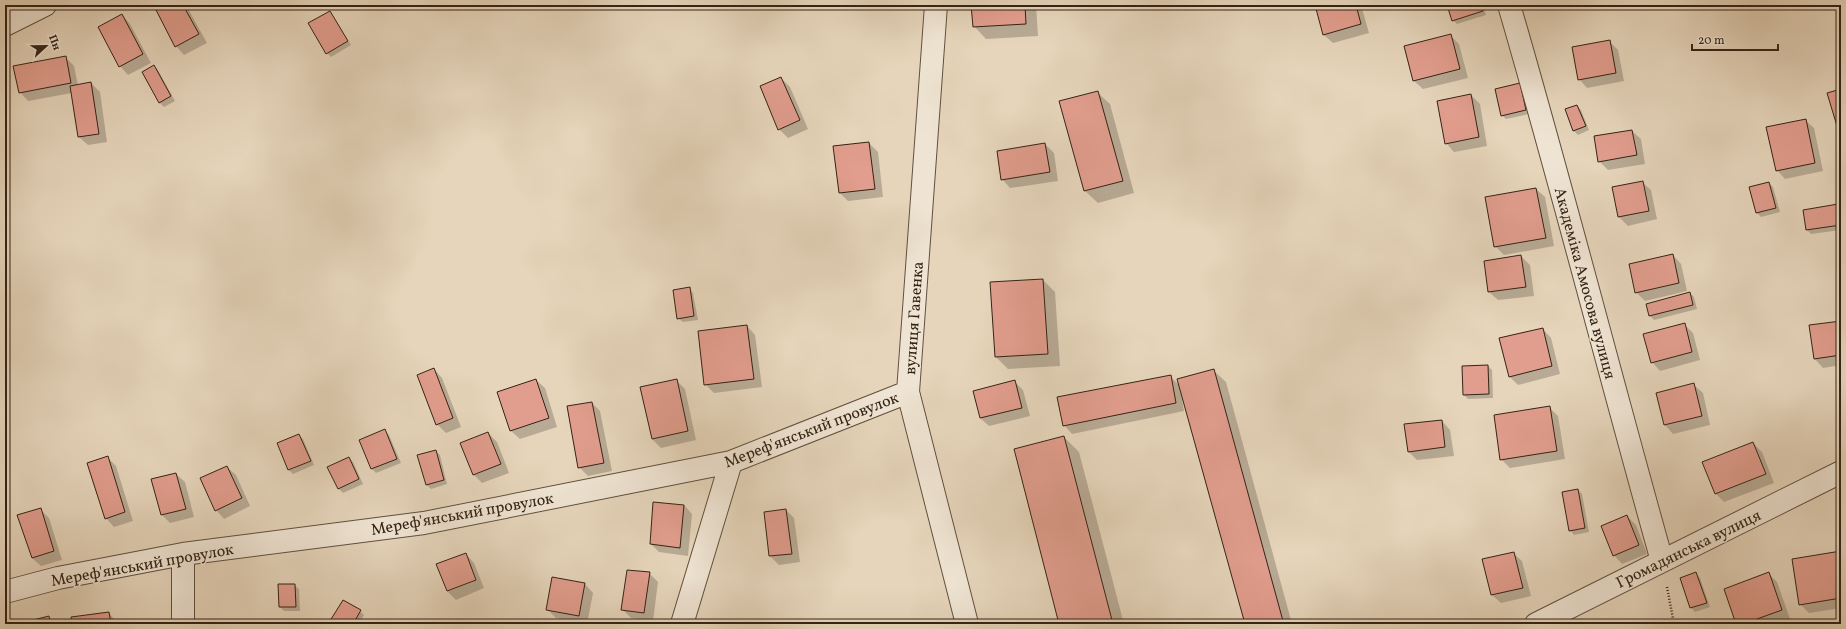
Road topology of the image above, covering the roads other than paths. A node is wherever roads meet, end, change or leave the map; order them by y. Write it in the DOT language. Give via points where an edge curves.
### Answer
graph roads {
  1 [pos="45,5"];
  2 [pos="936,5"];
  3 [pos="1509,5"];
  4 [pos="5,25"];
  5 [pos="908,392"];
  6 [pos="731,462"];
  7 [pos="1841,472"];
  8 [pos="183,554"];
  9 [pos="1662,561"];
  10 [pos="5,592"];
  11 [pos="183,624"];
  12 [pos="682,624"];
  13 [pos="967,624"];
  14 [pos="1536,624"];
  1 -- 4 [label="street"];
  2 -- 5 [label="street, вулиця Гавенка"];
  3 -- 9 [label="street, Академіка Амосова вулиця"];
  5 -- 6 [label="street, Мереф'янський провулок"];
  5 -- 13 [label="street, вулиця Гавенка"];
  6 -- 8 [label="street, Мереф'янський провулок" via="424,523"];
  6 -- 12 [label="street"];
  7 -- 9 [label="street, Громадянська вулиця"];
  8 -- 10 [label="street, Мереф'янський провулок" via="58,578"];
  8 -- 11 [label="street"];
  9 -- 14 [label="street, Громадянська вулиця"];
}
